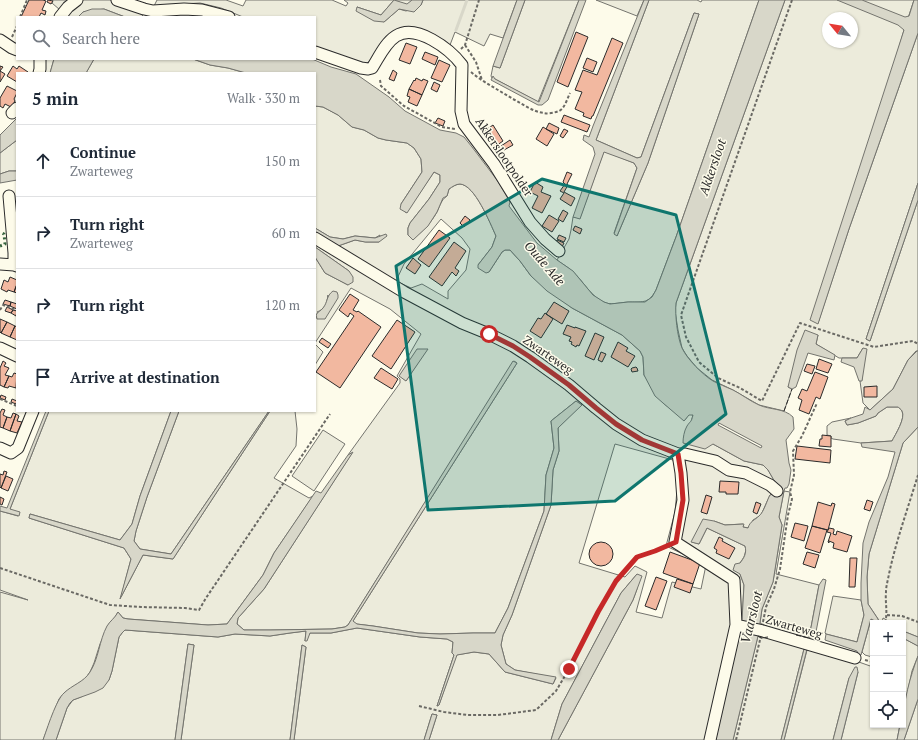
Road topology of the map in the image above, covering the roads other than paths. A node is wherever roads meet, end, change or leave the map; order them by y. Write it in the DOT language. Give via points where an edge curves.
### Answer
graph roads {
  1 [pos="77,0"];
  2 [pos="117,0"];
  3 [pos="61,16"];
  4 [pos="225,16"];
  5 [pos="0,40"];
  6 [pos="16,50"];
  7 [pos="316,52"];
  8 [pos="40,60"];
  9 [pos="39,72"];
  10 [pos="9,196"];
  11 [pos="316,239"];
  12 [pos="559,251"];
  13 [pos="0,264"];
  14 [pos="15,266"];
  15 [pos="0,348"];
  16 [pos="16,356"];
  17 [pos="33,412"];
  18 [pos="0,448"];
  19 [pos="678,454"];
  20 [pos="777,491"];
  21 [pos="736,625"];
  22 [pos="855,658"];
  23 [pos="710,740"];
  1 -- 3 [label="street"];
  2 -- 4 [label="street" via="153,11 202,10"];
  5 -- 6 [label="street"];
  7 -- 12 [label="street, Akkerslootpolder" via="368,69 372,68 388,43 402,33 410,32 445,47 462,65 461,111 464,124 494,164 530,222"];
  8 -- 9 [label="street"];
  10 -- 14 [label="street"];
  11 -- 19 [label="street, Zwarteweg" via="410,295 462,323 513,346 569,385 616,424 642,440"];
  13 -- 14 [label="street"];
  15 -- 16 [label="street"];
  17 -- 18 [label="street" via="18,448 11,453"];
  19 -- 20 [label="street, Zwarteweg" via="715,461 729,470 746,473"];
  19 -- 21 [label="street" via="683,500 676,542 734,580"];
  21 -- 22 [label="street, Zwarteweg"];
  21 -- 23 [label="street"];
}
